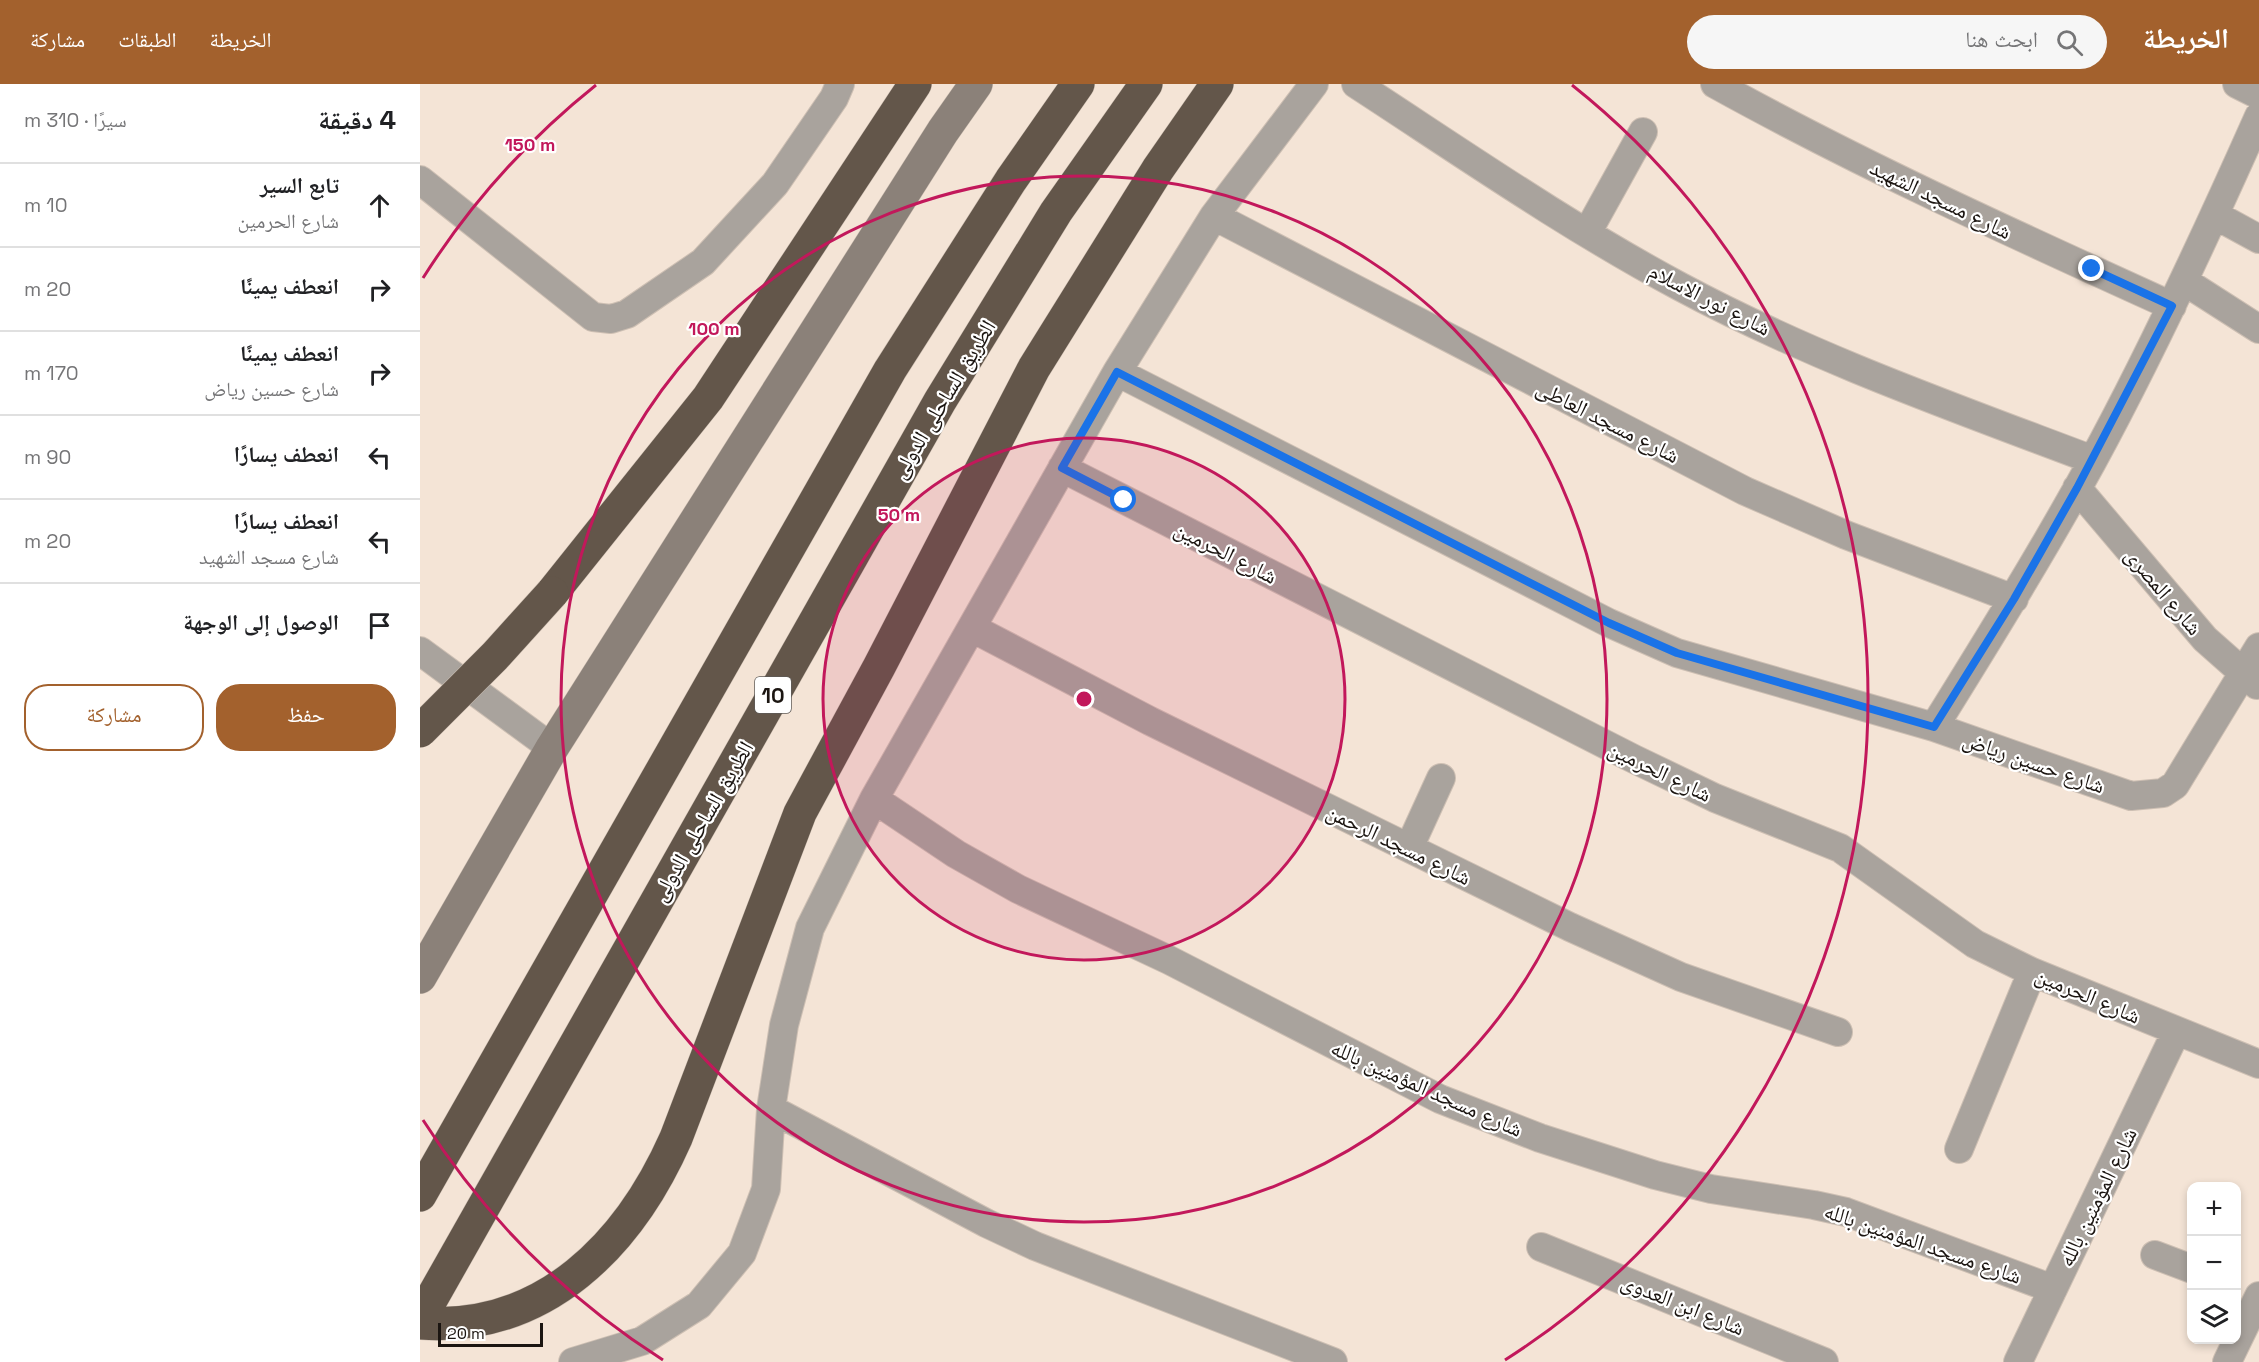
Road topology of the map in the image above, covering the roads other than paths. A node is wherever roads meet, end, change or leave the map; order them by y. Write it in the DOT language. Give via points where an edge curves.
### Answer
graph roads {
  1 [pos="840,84"];
  2 [pos="915,84"];
  3 [pos="976,84"];
  4 [pos="1078,84"];
  5 [pos="1146,84"];
  6 [pos="1217,84"];
  7 [pos="1314,84"];
  8 [pos="1356,84"];
  9 [pos="1715,84"];
  10 [pos="2237,84"];
  11 [pos="2259,94"];
  12 [pos="2259,116"];
  13 [pos="1643,132"];
  14 [pos="420,180"];
  15 [pos="1214,216"];
  16 [pos="2215,216"];
  17 [pos="1587,233"];
  18 [pos="2259,239"];
  19 [pos="2184,281"];
  20 [pos="2172,306"];
  21 [pos="2259,329"];
  22 [pos="1117,372"];
  23 [pos="2093,460"];
  24 [pos="1062,468"];
  25 [pos="2077,488"];
  26 [pos="2014,599"];
  27 [pos="972,628"];
  28 [pos="2259,647"];
  29 [pos="420,651"];
  30 [pos="2251,680"];
  31 [pos="1934,727"];
  32 [pos="420,730"];
  33 [pos="552,748"];
  34 [pos="1441,778"];
  35 [pos="874,799"];
  36 [pos="1409,848"];
  37 [pos="2032,972"];
  38 [pos="420,977"];
  39 [pos="1838,1032"];
  40 [pos="2176,1032"];
  41 [pos="2259,1064"];
  42 [pos="771,1109"];
  43 [pos="1959,1149"];
  44 [pos="420,1195"];
  45 [pos="1541,1247"];
  46 [pos="2155,1255"];
  47 [pos="2187,1267"];
  48 [pos="2241,1288"];
  49 [pos="2053,1289"];
  50 [pos="2259,1295"];
  51 [pos="420,1321"];
  52 [pos="573,1362"];
  53 [pos="1333,1362"];
  54 [pos="1824,1362"];
  55 [pos="2018,1362"];
  56 [pos="2227,1362"];
  1 -- 14 [label="street" via="775,184 703,262 627,314 611,319 593,317"];
  2 -- 32 [label="highway, bridge" via="708,398 552,593"];
  3 -- 33 [label="street" via="936,141"];
  4 -- 44 [label="highway" via="1011,180 890,370"];
  5 -- 51 [label="highway, الطريق الساحلى الدولى / 10" via="1056,212 940,401"];
  6 -- 51 [label="highway" via="1101,257 1034,368 800,813 661,1173 623,1230 579,1274 552,1292 523,1306 460,1322"];
  7 -- 15 [label="street"];
  8 -- 17 [label="street, شارع نور الاسلام"];
  9 -- 20 [label="street, شارع مسجد الشهيد" via="1971,215"];
  10 -- 11 [label="street"];
  12 -- 16 [label="street"];
  13 -- 17 [label="street"];
  15 -- 22 [label="street"];
  15 -- 26 [label="street, شارع مسجد العاطى" via="1745,491 1846,535"];
  16 -- 18 [label="street"];
  16 -- 19 [label="street"];
  17 -- 23 [label="street, شارع نور الاسلام" via="1680,286 1801,345 1875,378"];
  19 -- 20 [label="street"];
  19 -- 21 [label="street"];
  20 -- 23 [label="street"];
  22 -- 24 [label="street"];
  22 -- 31 [label="street, شارع حسين رياض" via="1598,617 1677,653"];
  23 -- 25 [label="street"];
  24 -- 27 [label="street"];
  24 -- 37 [label="street, شارع الحرمين" via="1644,764 1715,798 1840,848 1975,944"];
  25 -- 26 [label="street"];
  25 -- 30 [label="street, شارع المصرى" via="2205,639"];
  26 -- 31 [label="street"];
  27 -- 35 [label="street"];
  27 -- 36 [label="street, شارع مسجد الرحمن" via="1150,721"];
  28 -- 30 [label="street"];
  29 -- 33 [label="street"];
  30 -- 31 [label="street, شارع حسين رياض" via="2175,785 2163,793 2131,796"];
  33 -- 38 [label="street"];
  34 -- 36 [label="street"];
  35 -- 42 [label="street" via="810,928 784,1025"];
  35 -- 49 [label="street, شارع مسجد المؤمنين بالله" via="956,854 1018,889 1169,960 1440,1099 1540,1138 1655,1175 1711,1189 1846,1212"];
  36 -- 39 [label="street, شارع مسجد الرحمن" via="1681,976"];
  37 -- 40 [label="street, شارع الحرمين"];
  37 -- 43 [label="street"];
  40 -- 41 [label="street, شارع الحرمين"];
  40 -- 49 [label="street, شارع المؤمنين بالله"];
  42 -- 52 [label="street" via="766,1189 742,1252 699,1305 642,1341"];
  42 -- 53 [label="street" via="1035,1246"];
  45 -- 54 [label="street, شارع ابن العدوى"];
  46 -- 47 [label="street"];
  48 -- 50 [label="street"];
  49 -- 55 [label="street, شارع المؤمنين بالله"];
  50 -- 56 [label="street"];
}
